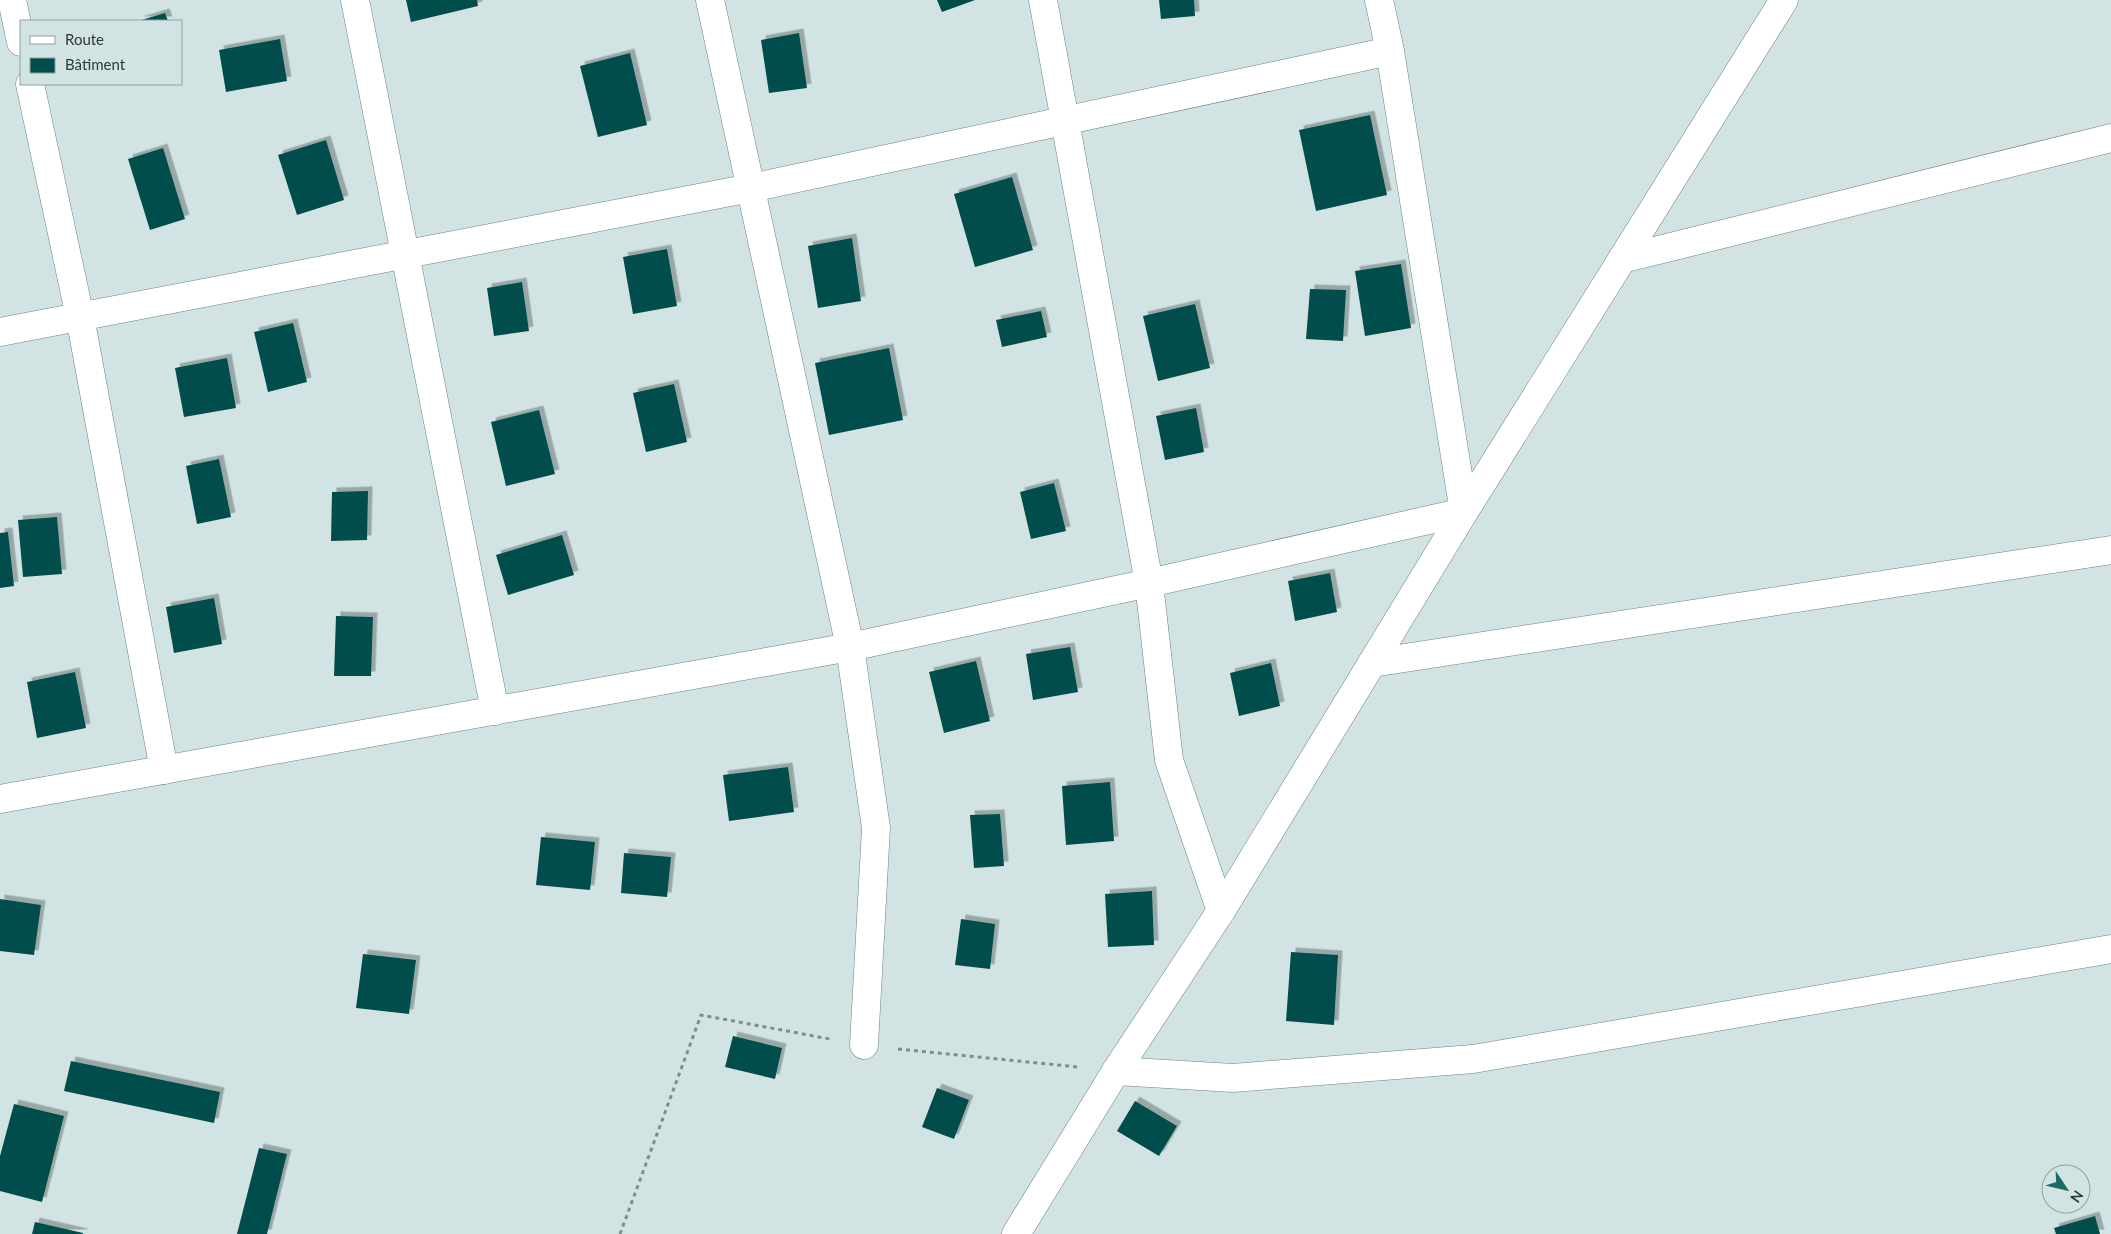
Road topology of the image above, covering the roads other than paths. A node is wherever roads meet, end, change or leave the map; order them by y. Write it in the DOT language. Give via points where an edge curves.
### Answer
graph roads {
  1 [pos="12,0"];
  2 [pos="355,0"];
  3 [pos="710,0"];
  4 [pos="1043,0"];
  5 [pos="1379,0"];
  6 [pos="1779,3"];
  7 [pos="20,37"];
  8 [pos="1390,51"];
  9 [pos="30,85"];
  10 [pos="1066,120"];
  11 [pos="2111,138"];
  12 [pos="750,188"];
  13 [pos="404,255"];
  14 [pos="1622,259"];
  15 [pos="80,317"];
  16 [pos="0,332"];
  17 [pos="1464,512"];
  18 [pos="2111,550"];
  19 [pos="1149,583"];
  20 [pos="850,647"];
  21 [pos="1372,663"];
  22 [pos="496,710"];
  23 [pos="164,770"];
  24 [pos="0,800"];
  25 [pos="1221,911"];
  26 [pos="2111,949"];
  27 [pos="864,1045"];
  28 [pos="1116,1071"];
  29 [pos="1016,1234"];
  1 -- 7 [label="street"];
  2 -- 13 [label="street"];
  3 -- 12 [label="street"];
  4 -- 10 [label="street"];
  5 -- 8 [label="street"];
  6 -- 14 [label="street"];
  8 -- 10 [label="street"];
  8 -- 17 [label="street"];
  9 -- 15 [label="street"];
  10 -- 12 [label="street"];
  10 -- 19 [label="street"];
  11 -- 14 [label="street"];
  12 -- 13 [label="street"];
  12 -- 20 [label="street"];
  13 -- 15 [label="street"];
  13 -- 22 [label="street"];
  14 -- 17 [label="street"];
  15 -- 16 [label="street"];
  15 -- 23 [label="street"];
  17 -- 19 [label="street"];
  17 -- 21 [label="street"];
  18 -- 21 [label="street"];
  19 -- 20 [label="street"];
  19 -- 25 [label="street" via="1169,760"];
  20 -- 22 [label="street"];
  20 -- 27 [label="street" via="876,828"];
  21 -- 25 [label="street"];
  22 -- 23 [label="street"];
  23 -- 24 [label="street"];
  25 -- 28 [label="street"];
  26 -- 28 [label="street" via="1472,1059 1233,1078"];
  28 -- 29 [label="street"];
}
